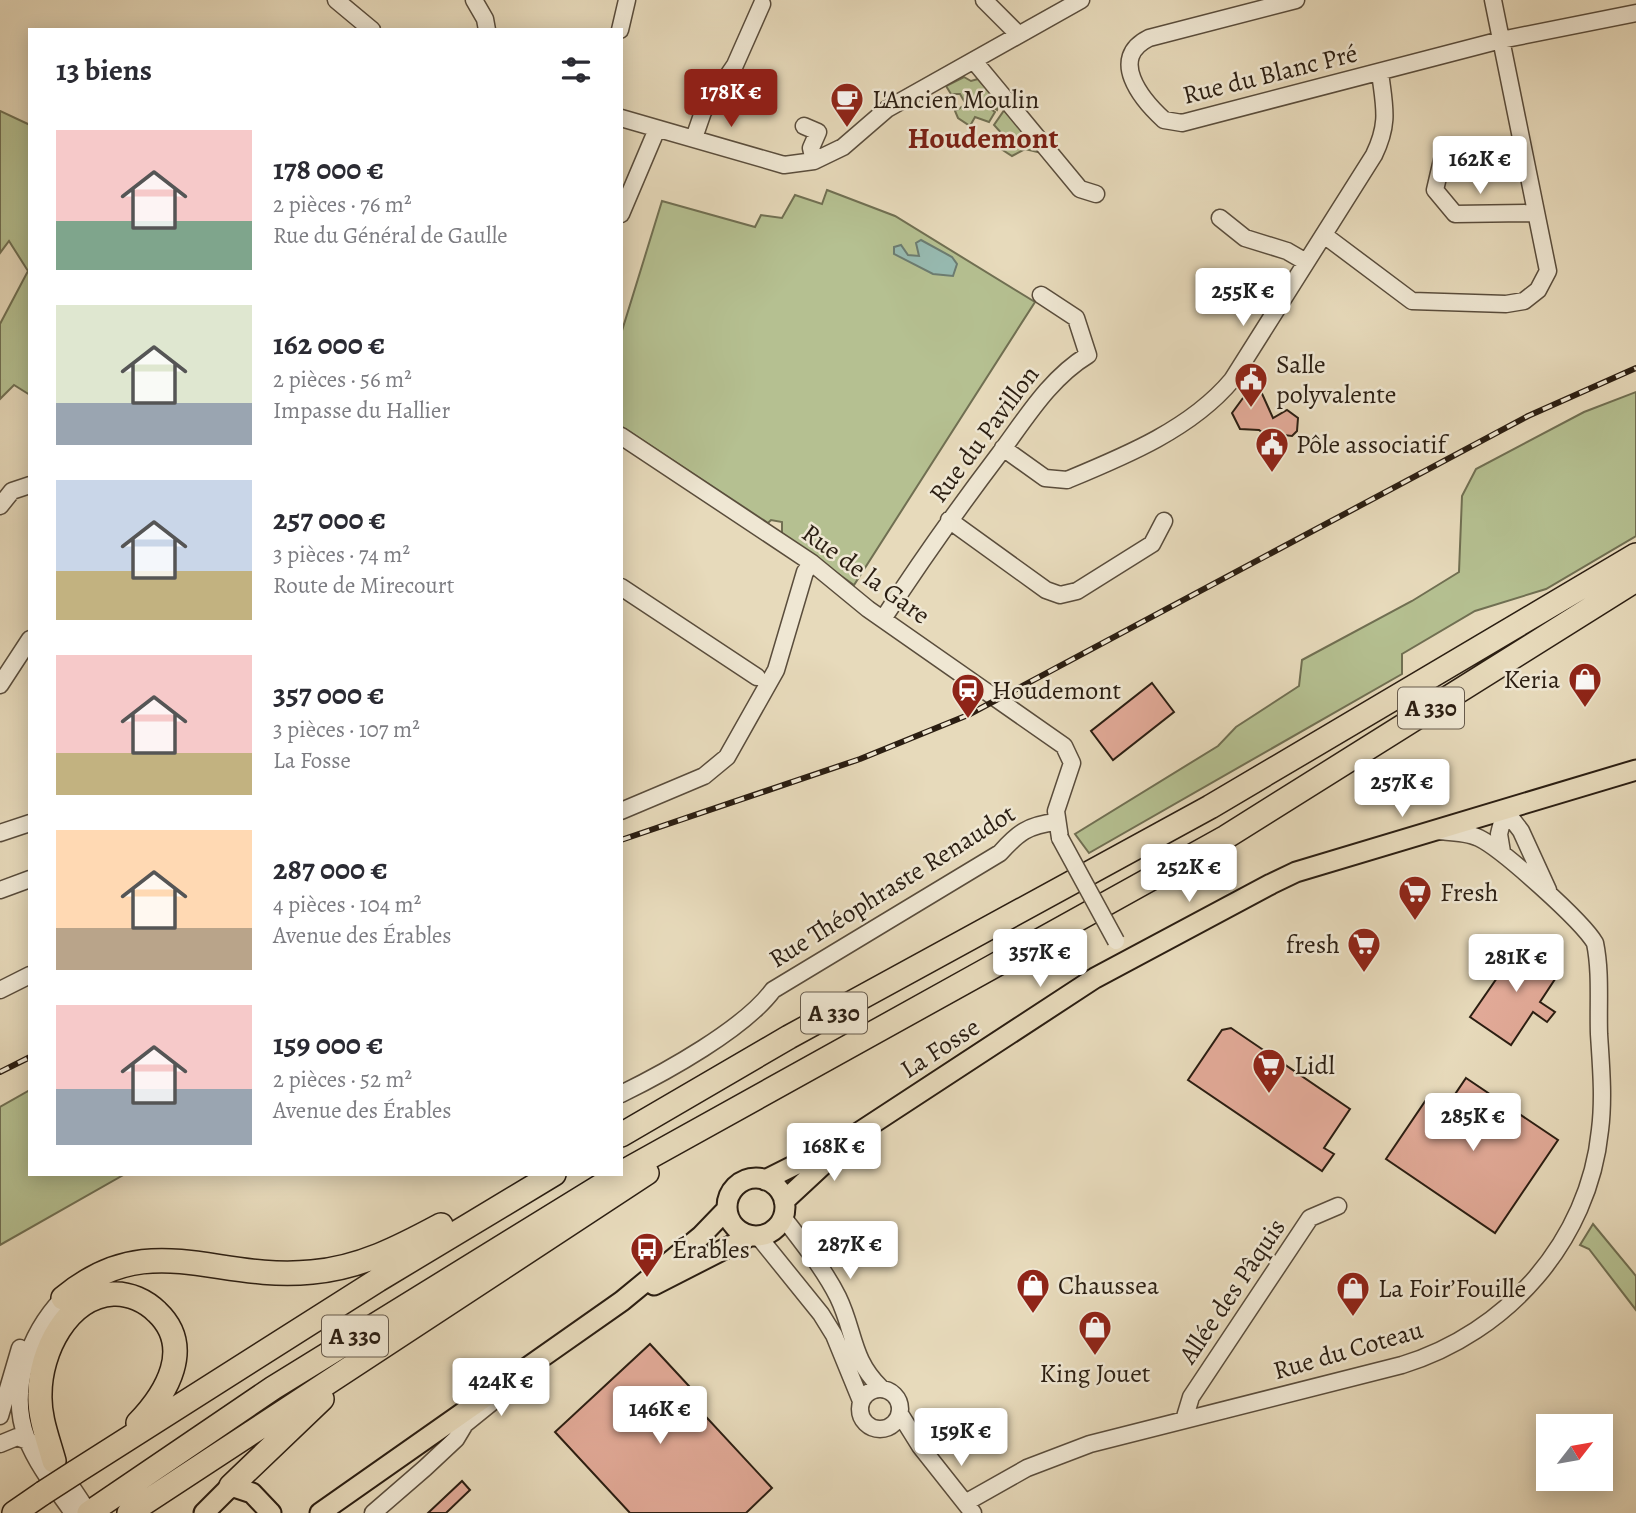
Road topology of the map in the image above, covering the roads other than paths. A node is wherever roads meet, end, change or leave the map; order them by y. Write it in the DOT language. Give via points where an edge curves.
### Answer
graph roads {
  1 [pos="336,0"];
  2 [pos="474,0"];
  3 [pos="627,0"];
  4 [pos="984,0"];
  5 [pos="1081,0"];
  6 [pos="1296,0"];
  7 [pos="1493,0"];
  8 [pos="762,4"];
  9 [pos="1636,13"];
  10 [pos="370,28"];
  11 [pos="487,28"];
  12 [pos="620,28"];
  13 [pos="1018,34"];
  14 [pos="1501,40"];
  15 [pos="974,61"];
  16 [pos="1380,72"];
  17 [pos="623,119"];
  18 [pos="804,126"];
  19 [pos="657,129"];
  20 [pos="694,138"];
  21 [pos="1442,160"];
  22 [pos="814,162"];
  23 [pos="1096,194"];
  24 [pos="623,209"];
  25 [pos="1536,213"];
  26 [pos="1220,218"];
  27 [pos="1324,235"];
  28 [pos="1306,262"];
  29 [pos="1041,295"];
  30 [pos="623,437"];
  31 [pos="1003,448"];
  32 [pos="28,485"];
  33 [pos="0,506"];
  34 [pos="949,520"];
  35 [pos="1164,521"];
  36 [pos="1636,555"];
  37 [pos="812,564"];
  38 [pos="1636,580"];
  39 [pos="623,588"];
  40 [pos="883,619"];
  41 [pos="28,642"];
  42 [pos="757,677"];
  43 [pos="0,685"];
  44 [pos="1636,770"];
  45 [pos="1531,802"];
  46 [pos="623,810"];
  47 [pos="1506,810"];
  48 [pos="28,824"];
  49 [pos="1058,830"];
  50 [pos="1434,830"];
  51 [pos="1521,831"];
  52 [pos="0,833"];
  53 [pos="1502,852"];
  54 [pos="28,880"];
  55 [pos="0,890"];
  56 [pos="1552,898"];
  57 [pos="1125,961"];
  58 [pos="28,976"];
  59 [pos="0,990"];
  60 [pos="623,1093"];
  61 [pos="730,1111"];
  62 [pos="623,1134"];
  63 [pos="855,1135"];
  64 [pos="623,1173"];
  65 [pos="551,1176"];
  66 [pos="618,1176"];
  67 [pos="765,1180"];
  68 [pos="513,1198"];
  69 [pos="1338,1206"];
  70 [pos="727,1209"];
  71 [pos="784,1209"];
  72 [pos="754,1236"];
  73 [pos="63,1298"];
  74 [pos="622,1301"];
  75 [pos="445,1307"];
  76 [pos="37,1330"];
  77 [pos="514,1376"];
  78 [pos="881,1388"];
  79 [pos="861,1401"];
  80 [pos="900,1414"];
  81 [pos="0,1416"];
  82 [pos="1184,1420"];
  83 [pos="884,1429"];
  84 [pos="27,1439"];
  85 [pos="0,1444"];
  86 [pos="919,1446"];
  87 [pos="115,1447"];
  88 [pos="55,1464"];
  89 [pos="231,1486"];
  90 [pos="969,1508"];
  91 [pos="91,1511"];
  92 [pos="15,1513"];
  93 [pos="73,1513"];
  94 [pos="129,1513"];
  95 [pos="204,1513"];
  96 [pos="271,1513"];
  97 [pos="320,1513"];
  98 [pos="373,1513"];
  1 -- 10 [label="street"];
  2 -- 11 [label="street"];
  3 -- 12 [label="street"];
  4 -- 13 [label="street"];
  5 -- 13 [label="street"];
  6 -- 16 [label="street, Rue du Blanc Pré" via="1149,38 1130,54 1130,77 1164,120 1182,123"];
  7 -- 14 [label="street"];
  8 -- 20 [label="street" via="735,65 703,111"];
  9 -- 14 [label="street, Rue du Blanc Pré"];
  13 -- 15 [label="street"];
  14 -- 16 [label="street, Rue du Blanc Pré"];
  14 -- 25 [label="street"];
  15 -- 22 [label="street" via="887,109 853,141"];
  15 -- 23 [label="street" via="1080,189"];
  16 -- 27 [label="street" via="1384,135"];
  17 -- 19 [label="street"];
  18 -- 22 [label="street" via="818,132 811,148"];
  19 -- 20 [label="street"];
  19 -- 24 [label="street"];
  20 -- 22 [label="street" via="784,165"];
  21 -- 25 [label="street" via="1435,190 1455,214"];
  25 -- 27 [label="street" via="1548,271 1538,290 1524,301 1506,304 1412,301"];
  26 -- 28 [label="street" via="1245,239 1287,251"];
  27 -- 28 [label="street"];
  28 -- 31 [label="street" via="1232,380 1185,423 1066,480 1045,478"];
  29 -- 31 [label="street, Rue du Pavillon" via="1076,318 1088,355 1064,369"];
  30 -- 37 [label="street, Rue de la Gare"];
  31 -- 34 [label="street, Rue du Pavillon"];
  32 -- 33 [label="street" via="18,486"];
  34 -- 35 [label="street" via="1046,590 1060,595 1077,591 1152,544"];
  34 -- 40 [label="street, Rue du Pavillon"];
  36 -- 62 [label="highway, A 330" via="1210,807 789,1037"];
  37 -- 40 [label="street, Rue de la Gare"];
  37 -- 46 [label="street" via="805,572 769,685 735,745 716,769"];
  38 -- 61 [label="highway, A 330" via="1226,837"];
  39 -- 42 [label="street"];
  40 -- 49 [label="street, Rue de la Gare" via="1057,740 1069,753 1072,763 1058,804"];
  41 -- 43 [label="street"];
  44 -- 45 [label="main road, La Fosse"];
  45 -- 47 [label="main road, La Fosse"];
  45 -- 51 [label="street"];
  47 -- 50 [label="main road, La Fosse"];
  47 -- 51 [label="street, Rue du Coteau"];
  47 -- 53 [label="street" via="1499,834"];
  48 -- 52 [label="street"];
  49 -- 57 [label="street, bridge"];
  49 -- 60 [label="street, Rue Théophraste Renaudot" via="1035,824 1018,833 1000,853 773,990 759,1010"];
  50 -- 53 [label="street, Rue du Coteau" via="1476,836"];
  50 -- 57 [label="main road, La Fosse" via="1296,872"];
  51 -- 56 [label="street, Rue du Coteau"];
  53 -- 56 [label="street, Rue du Coteau"];
  54 -- 55 [label="street"];
  56 -- 82 [label="street, Rue du Coteau" via="1595,943 1602,1108 1589,1183 1552,1257 1505,1310 1433,1353"];
  57 -- 63 [label="main road, La Fosse"];
  58 -- 59 [label="street"];
  61 -- 64 [label="highway, A 330"];
  61 -- 75 [label="highway" via="669,1159"];
  63 -- 67 [label="main road, La Fosse"];
  63 -- 71 [label="main road, La Fosse"];
  65 -- 68 [label="highway, A 330"];
  66 -- 91 [label="highway, A 330" via="273,1388"];
  67 -- 70 [label="main road" via="741,1182 730,1193"];
  67 -- 71 [label="main road" via="778,1188"];
  68 -- 73 [label="highway" via="483,1203 394,1251 350,1266 300,1273 182,1261 125,1263 85,1280"];
  68 -- 87 [label="highway, A 330"];
  69 -- 82 [label="street, Allée des Pâquis" via="1310,1218 1191,1397"];
  70 -- 72 [label="main road" via="737,1229"];
  70 -- 74 [label="main road"];
  71 -- 72 [label="main road" via="774,1230"];
  71 -- 78 [label="street" via="831,1284 861,1366"];
  72 -- 74 [label="main road"];
  72 -- 79 [label="street" via="821,1314"];
  73 -- 76 [label="street"];
  74 -- 77 [label="main road"];
  75 -- 89 [label="highway" via="318,1402"];
  75 -- 94 [label="highway"];
  76 -- 81 [label="street" via="27,1333 22,1342"];
  76 -- 84 [label="street" via="21,1386"];
  77 -- 97 [label="main road"];
  77 -- 98 [label="street" via="501,1395 465,1424 456,1439"];
  78 -- 79 [label="street" via="869,1391"];
  78 -- 80 [label="street" via="898,1399"];
  79 -- 83 [label="street" via="865,1423"];
  80 -- 83 [label="street"];
  80 -- 86 [label="street"];
  82 -- 90 [label="street, Rue du Coteau" via="1069,1451 1017,1473"];
  83 -- 86 [label="street"];
  84 -- 85 [label="street" via="10,1438"];
  84 -- 88 [label="street"];
  85 -- 88 [label="street"];
  86 -- 90 [label="street"];
  87 -- 88 [label="highway, A 330"];
  87 -- 88 [label="highway" via="163,1394 176,1359 164,1319 141,1300 114,1294 78,1308 62,1326 47,1356 39,1396"];
  88 -- 91 [label="street"];
  88 -- 92 [label="highway, A 330, bridge" via="43,1493"];
  88 -- 93 [label="street"];
  89 -- 95 [label="main road"];
  89 -- 96 [label="main road" via="252,1493"];
}
